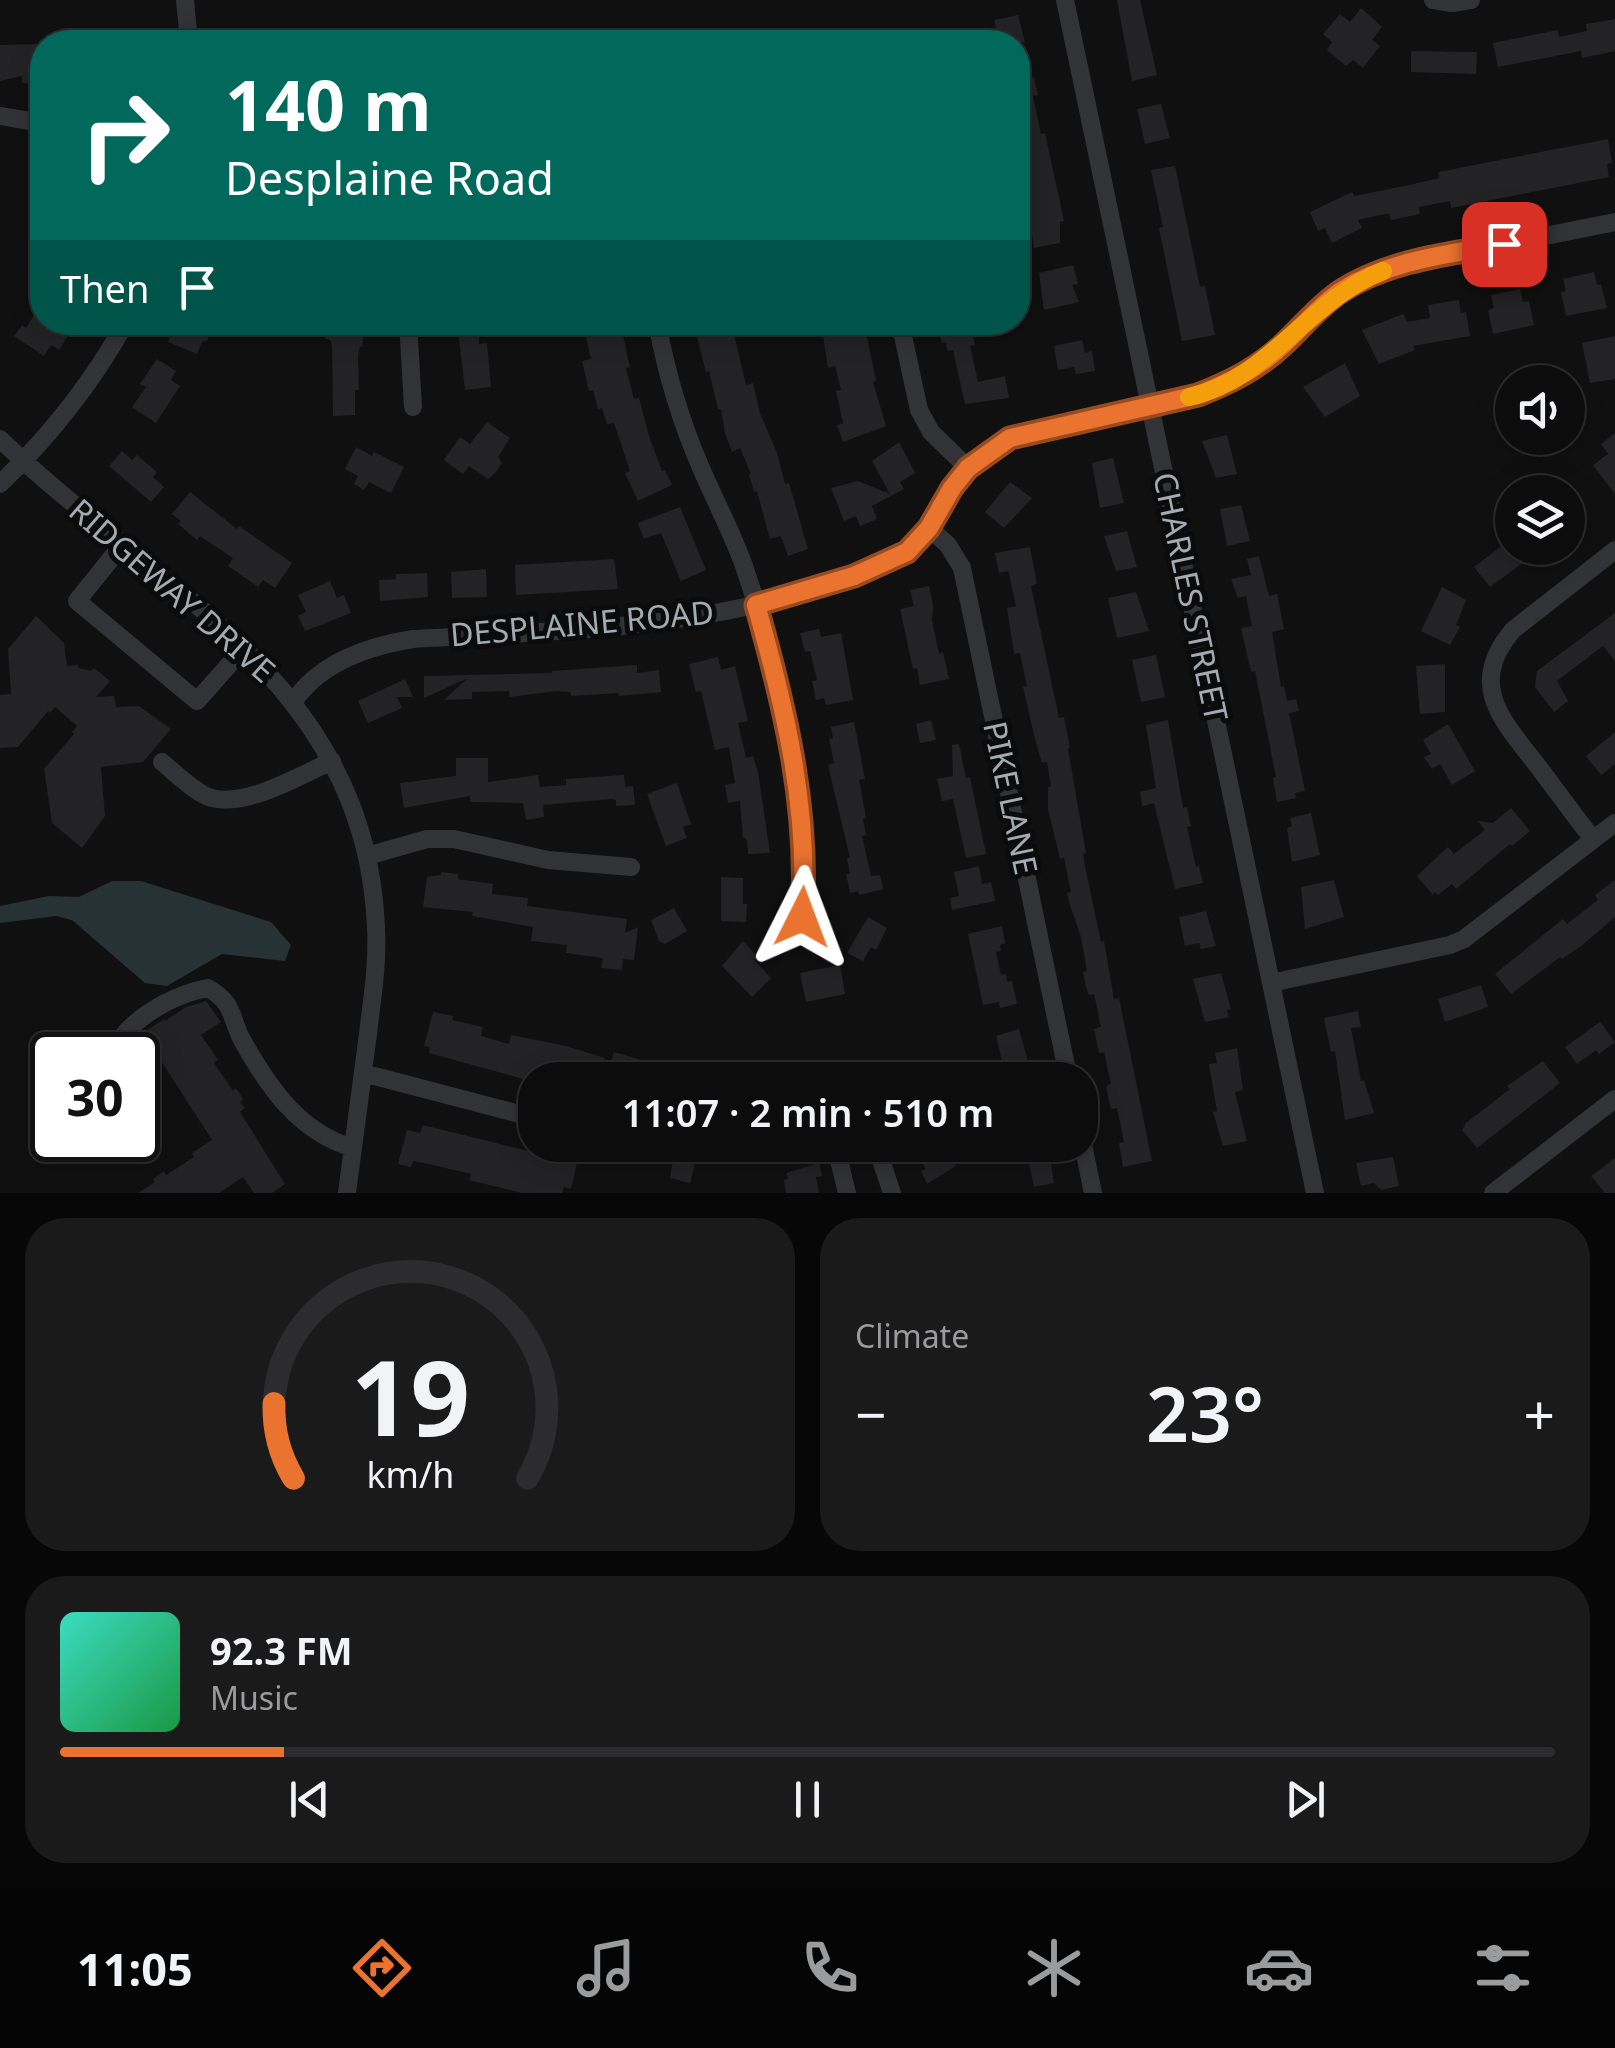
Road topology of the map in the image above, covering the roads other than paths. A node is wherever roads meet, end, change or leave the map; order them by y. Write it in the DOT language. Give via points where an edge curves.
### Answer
graph roads {
  1 [pos="185,0"];
  2 [pos="1065,0"];
  3 [pos="1434,0"];
  4 [pos="1471,0"];
  5 [pos="188,30"];
  6 [pos="0,116"];
  7 [pos="30,121"];
  8 [pos="1615,222"];
  9 [pos="118,335"];
  10 [pos="409,335"];
  11 [pos="661,335"];
  12 [pos="903,335"];
  13 [pos="1150,406"];
  14 [pos="413,407"];
  15 [pos="0,440"];
  16 [pos="23,462"];
  17 [pos="968,468"];
  18 [pos="0,484"];
  19 [pos="929,528"];
  20 [pos="122,545"];
  21 [pos="1615,550"];
  22 [pos="756,605"];
  23 [pos="244,648"];
  24 [pos="294,701"];
  25 [pos="332,761"];
  26 [pos="162,762"];
  27 [pos="1615,823"];
  28 [pos="1594,840"];
  29 [pos="367,856"];
  30 [pos="631,868"];
  31 [pos="802,917"];
  32 [pos="1271,982"];
  33 [pos="126,1032"];
  34 [pos="1066,1062"];
  35 [pos="363,1074"];
  36 [pos="1615,1099"];
  37 [pos="518,1114"];
  38 [pos="353,1148"];
  39 [pos="839,1162"];
  40 [pos="882,1162"];
  41 [pos="1087,1162"];
  42 [pos="348,1193"];
  43 [pos="846,1193"];
  44 [pos="892,1193"];
  45 [pos="1093,1193"];
  46 [pos="1315,1193"];
  47 [pos="1493,1193"];
  1 -- 5 [label="street"];
  2 -- 13 [label="street, CHARLES STREET"];
  3 -- 4 [label="street"];
  6 -- 7 [label="street"];
  8 -- 13 [label="street, DESPLAINE ROAD" via="1367,277 1314,312 1247,373 1198,395"];
  9 -- 16 [label="street" via="90,381"];
  10 -- 14 [label="street"];
  11 -- 22 [label="street" via="683,421"];
  12 -- 17 [label="street" via="919,410 931,432"];
  13 -- 17 [label="street, DESPLAINE ROAD" via="1010,438"];
  13 -- 32 [label="street, CHARLES STREET"];
  15 -- 16 [label="street, RIDGEWAY DRIVE"];
  16 -- 18 [label="street"];
  16 -- 20 [label="street, RIDGEWAY DRIVE"];
  17 -- 19 [label="street, DESPLAINE ROAD"];
  19 -- 22 [label="street, DESPLAINE ROAD" via="907,552 854,576"];
  19 -- 34 [label="street, PIKE LANE" via="962,568"];
  20 -- 23 [label="street, RIDGEWAY DRIVE"];
  20 -- 23 [label="street" via="76,601 197,701"];
  21 -- 28 [label="street" via="1513,630 1491,670 1500,718"];
  22 -- 24 [label="street, DESPLAINE ROAD" via="602,630 412,638 336,664"];
  22 -- 31 [label="street" via="800,792"];
  23 -- 24 [label="street, RIDGEWAY DRIVE"];
  24 -- 25 [label="street, RIDGEWAY DRIVE"];
  25 -- 26 [label="street" via="225,802 203,794"];
  25 -- 29 [label="street, RIDGEWAY DRIVE"];
  27 -- 28 [label="street"];
  28 -- 32 [label="street" via="1464,939"];
  29 -- 30 [label="street" via="427,839 454,839 548,860"];
  29 -- 35 [label="street, RIDGEWAY DRIVE" via="376,957"];
  32 -- 46 [label="street, CHARLES STREET"];
  33 -- 38 [label="street" via="136,1020 208,988 224,998 241,1038 292,1113 312,1132"];
  35 -- 37 [label="street"];
  35 -- 38 [label="street, RIDGEWAY DRIVE"];
  36 -- 47 [label="street"];
  38 -- 42 [label="street, RIDGEWAY DRIVE"];
  39 -- 43 [label="street"];
  40 -- 44 [label="street"];
  41 -- 45 [label="street"];
}
